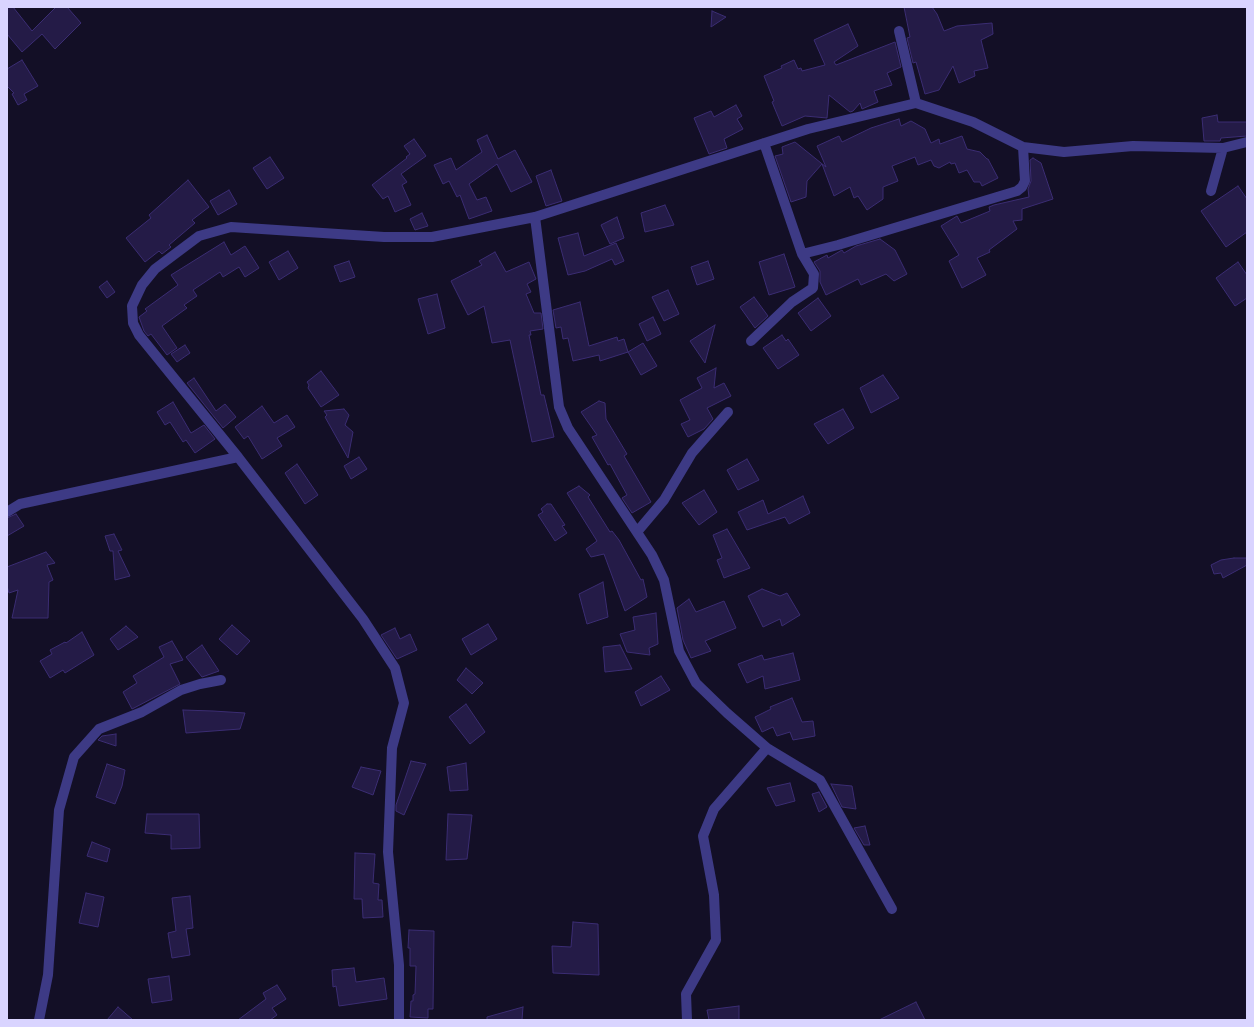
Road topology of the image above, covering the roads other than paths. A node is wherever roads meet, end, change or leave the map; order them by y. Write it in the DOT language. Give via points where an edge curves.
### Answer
graph roads {
  1 [pos="899,31"];
  2 [pos="916,103"];
  3 [pos="1247,142"];
  4 [pos="764,143"];
  5 [pos="1023,147"];
  6 [pos="1223,148"];
  7 [pos="1211,191"];
  8 [pos="535,217"];
  9 [pos="802,254"];
  10 [pos="751,341"];
  11 [pos="728,412"];
  12 [pos="238,457"];
  13 [pos="7,512"];
  14 [pos="637,532"];
  15 [pos="221,680"];
  16 [pos="767,748"];
  17 [pos="892,909"];
  18 [pos="38,1020"];
  19 [pos="400,1020"];
  20 [pos="686,1020"];
  1 -- 2 [label="street"];
  2 -- 4 [label="street" via="808,129"];
  2 -- 5 [label="street" via="973,122"];
  3 -- 6 [label="street"];
  4 -- 8 [label="street"];
  4 -- 9 [label="street"];
  5 -- 6 [label="street" via="1064,152 1133,146"];
  5 -- 9 [label="street" via="1025,181 1017,191"];
  6 -- 7 [label="street"];
  8 -- 12 [label="street" via="432,237 384,237 231,227 199,236 155,269 142,285 132,306 133,322 149,348"];
  8 -- 14 [label="street" via="560,407 568,428"];
  9 -- 10 [label="street" via="814,274 813,288 792,302"];
  11 -- 14 [label="street" via="692,453 664,500"];
  12 -- 13 [label="street" via="20,504"];
  12 -- 19 [label="street" via="363,618 395,668 404,703 392,748 388,852"];
  14 -- 16 [label="street" via="664,580 678,651 696,683"];
  15 -- 18 [label="street" via="181,690 142,712 99,729 74,757 59,810 48,975"];
  16 -- 17 [label="street" via="820,780"];
  16 -- 20 [label="street" via="714,809 703,836 714,895 716,940 686,994"];
}
